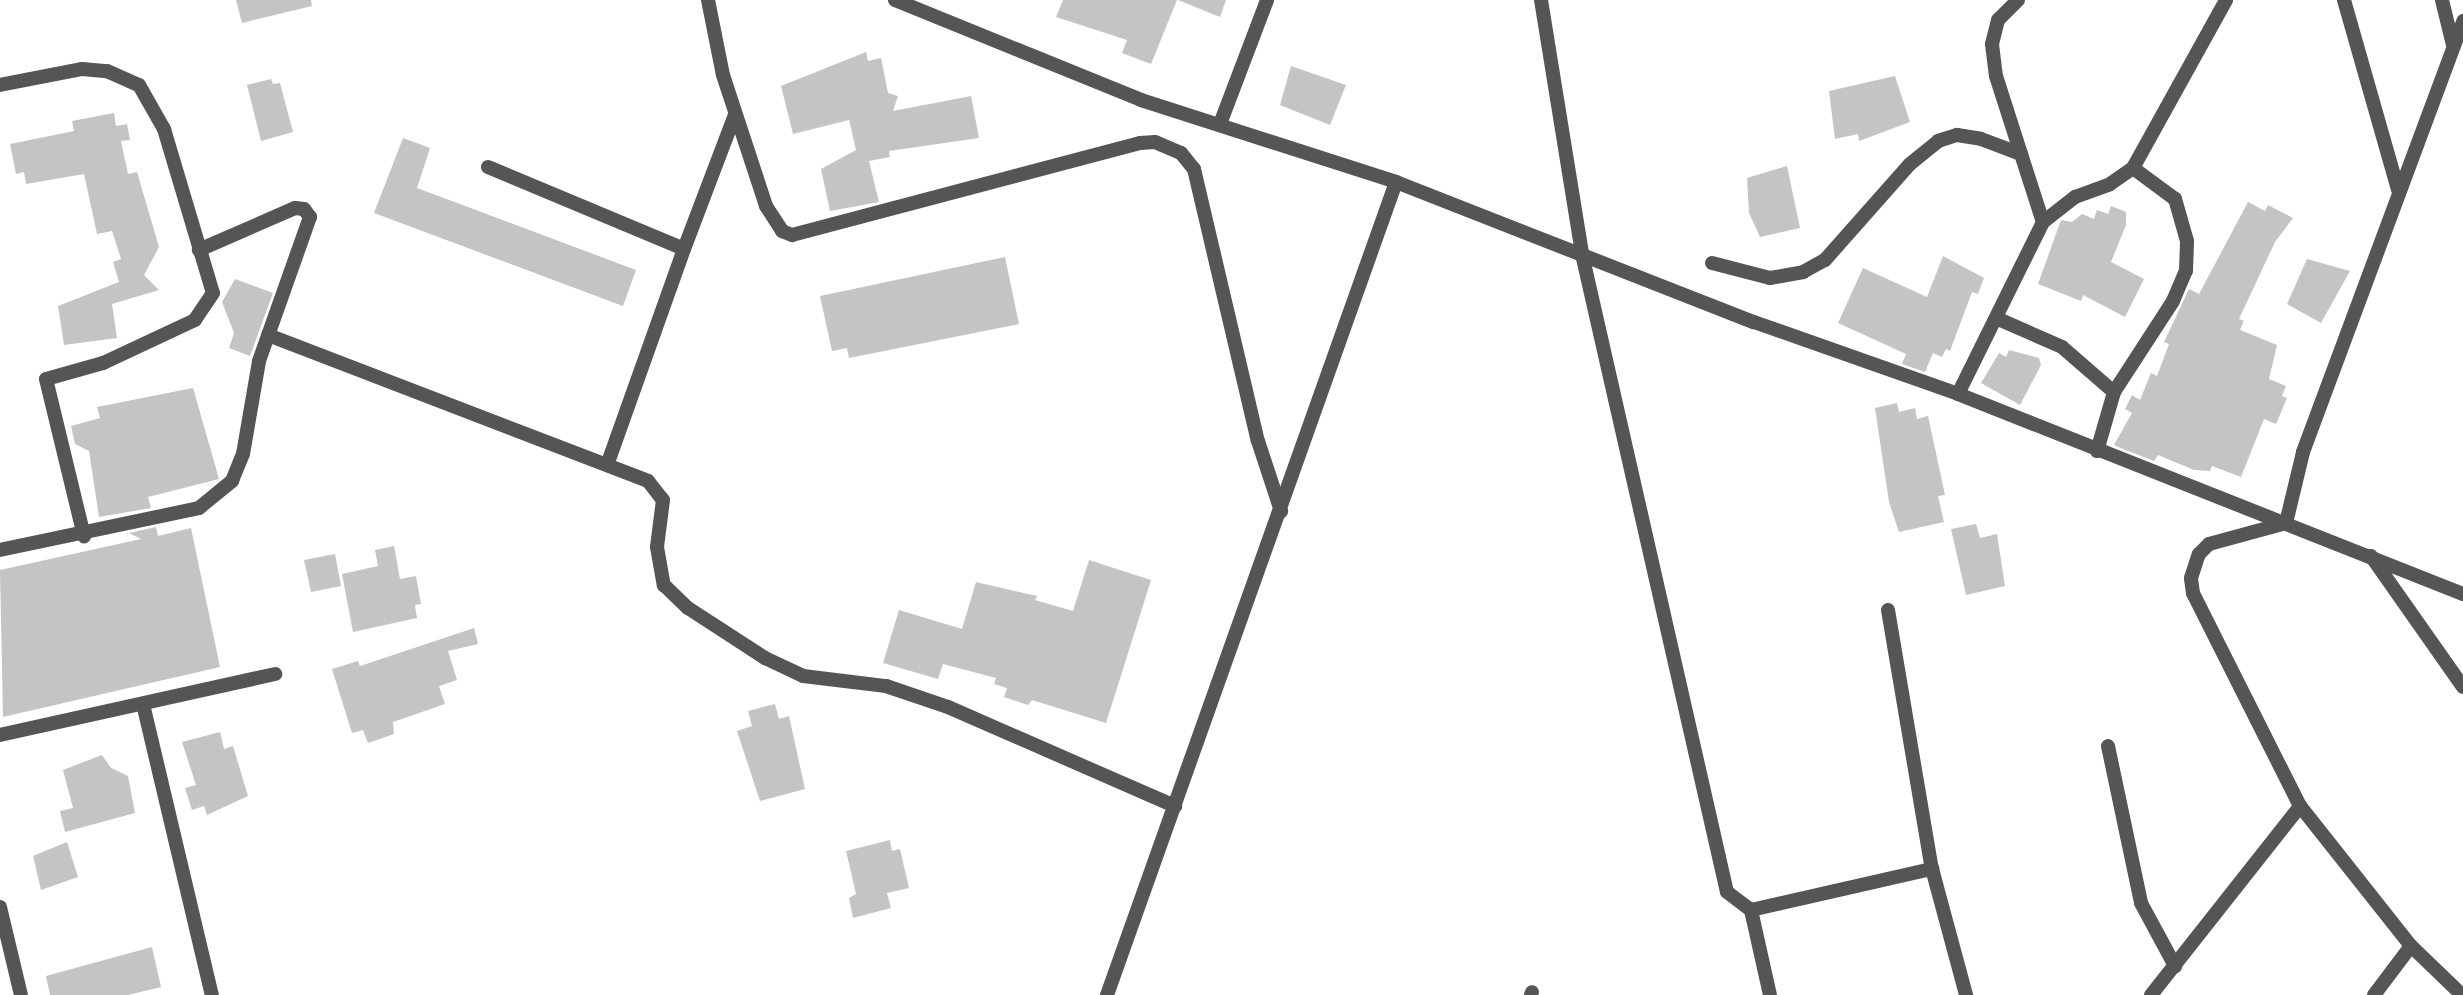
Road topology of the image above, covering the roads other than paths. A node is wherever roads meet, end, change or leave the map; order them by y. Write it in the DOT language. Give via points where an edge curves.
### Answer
graph roads {
  1 [pos="708,0"];
  2 [pos="895,0"];
  3 [pos="1267,0"];
  4 [pos="1541,0"];
  5 [pos="2018,0"];
  6 [pos="2226,0"];
  7 [pos="2344,0"];
  8 [pos="2442,0"];
  9 [pos="2463,21"];
  10 [pos="2453,45"];
  11 [pos="0,85"];
  12 [pos="735,115"];
  13 [pos="1220,124"];
  14 [pos="2021,154"];
  15 [pos="488,167"];
  16 [pos="2133,168"];
  17 [pos="1396,182"];
  18 [pos="2398,189"];
  19 [pos="2043,222"];
  20 [pos="684,249"];
  21 [pos="199,250"];
  22 [pos="1582,254"];
  23 [pos="1712,263"];
  24 [pos="1996,318"];
  25 [pos="268,335"];
  26 [pos="2114,393"];
  27 [pos="1958,394"];
  28 [pos="2097,451"];
  29 [pos="608,463"];
  30 [pos="1281,511"];
  31 [pos="2286,523"];
  32 [pos="84,536"];
  33 [pos="0,550"];
  34 [pos="2370,555"];
  35 [pos="2463,594"];
  36 [pos="1888,610"];
  37 [pos="275,674"];
  38 [pos="2463,688"];
  39 [pos="143,704"];
  40 [pos="0,735"];
  41 [pos="2108,746"];
  42 [pos="1175,806"];
  43 [pos="2300,806"];
  44 [pos="1932,869"];
  45 [pos="0,907"];
  46 [pos="1751,910"];
  47 [pos="2411,946"];
  48 [pos="2175,966"];
  49 [pos="21,995"];
  50 [pos="212,995"];
  51 [pos="1107,995"];
  52 [pos="1770,995"];
  53 [pos="1966,995"];
  54 [pos="2151,995"];
  55 [pos="2374,995"];
  56 [pos="2462,995"];
  1 -- 12 [label="street"];
  2 -- 13 [label="street" via="1042,62"];
  3 -- 13 [label="street"];
  4 -- 22 [label="street"];
  5 -- 14 [label="street" via="1998,20 1992,44 1996,76"];
  6 -- 16 [label="street"];
  7 -- 18 [label="street"];
  8 -- 10 [label="street"];
  9 -- 10 [label="street"];
  10 -- 18 [label="street"];
  11 -- 21 [label="street" via="82,69 107,71 139,85 164,129"];
  12 -- 20 [label="street"];
  12 -- 30 [label="street" via="766,206 782,231 792,235 1140,143 1156,142 1181,153 1194,169 1258,441"];
  13 -- 17 [label="street"];
  14 -- 19 [label="street"];
  14 -- 23 [label="street" via="1957,135 1938,141 1910,164 1825,260 1803,272 1770,278"];
  15 -- 20 [label="street"];
  16 -- 19 [label="street" via="2110,184 2075,197"];
  16 -- 26 [label="street" via="2175,199 2188,241 2186,271 2174,301"];
  17 -- 22 [label="street"];
  17 -- 30 [label="street"];
  18 -- 31 [label="street" via="2295,473"];
  19 -- 24 [label="street"];
  20 -- 29 [label="street"];
  21 -- 25 [label="street" via="295,208 307,212 309,224"];
  21 -- 32 [label="street" via="213,293 195,320 103,363 46,379"];
  22 -- 27 [label="street"];
  22 -- 46 [label="street" via="1727,892"];
  24 -- 26 [label="street" via="2062,347"];
  24 -- 27 [label="street"];
  25 -- 29 [label="street"];
  25 -- 32 [label="street" via="232,481 199,508"];
  26 -- 28 [label="street"];
  27 -- 28 [label="street"];
  28 -- 31 [label="street"];
  29 -- 42 [label="street" via="655,488 663,500 659,575 688,608 726,636 803,676 886,686 948,707"];
  30 -- 42 [label="street"];
  31 -- 34 [label="street"];
  31 -- 43 [label="street" via="2209,544 2199,554 2192,578 2193,593"];
  32 -- 33 [label="street"];
  34 -- 35 [label="street"];
  34 -- 38 [label="street"];
  36 -- 44 [label="street"];
  37 -- 39 [label="street"];
  39 -- 40 [label="street"];
  39 -- 50 [label="street"];
  41 -- 48 [label="street" via="2141,904"];
  42 -- 51 [label="street"];
  43 -- 47 [label="street"];
  43 -- 48 [label="street"];
  44 -- 46 [label="street"];
  44 -- 53 [label="street"];
  45 -- 49 [label="street"];
  46 -- 52 [label="street"];
  47 -- 55 [label="street"];
  47 -- 56 [label="street"];
  48 -- 54 [label="street"];
}
